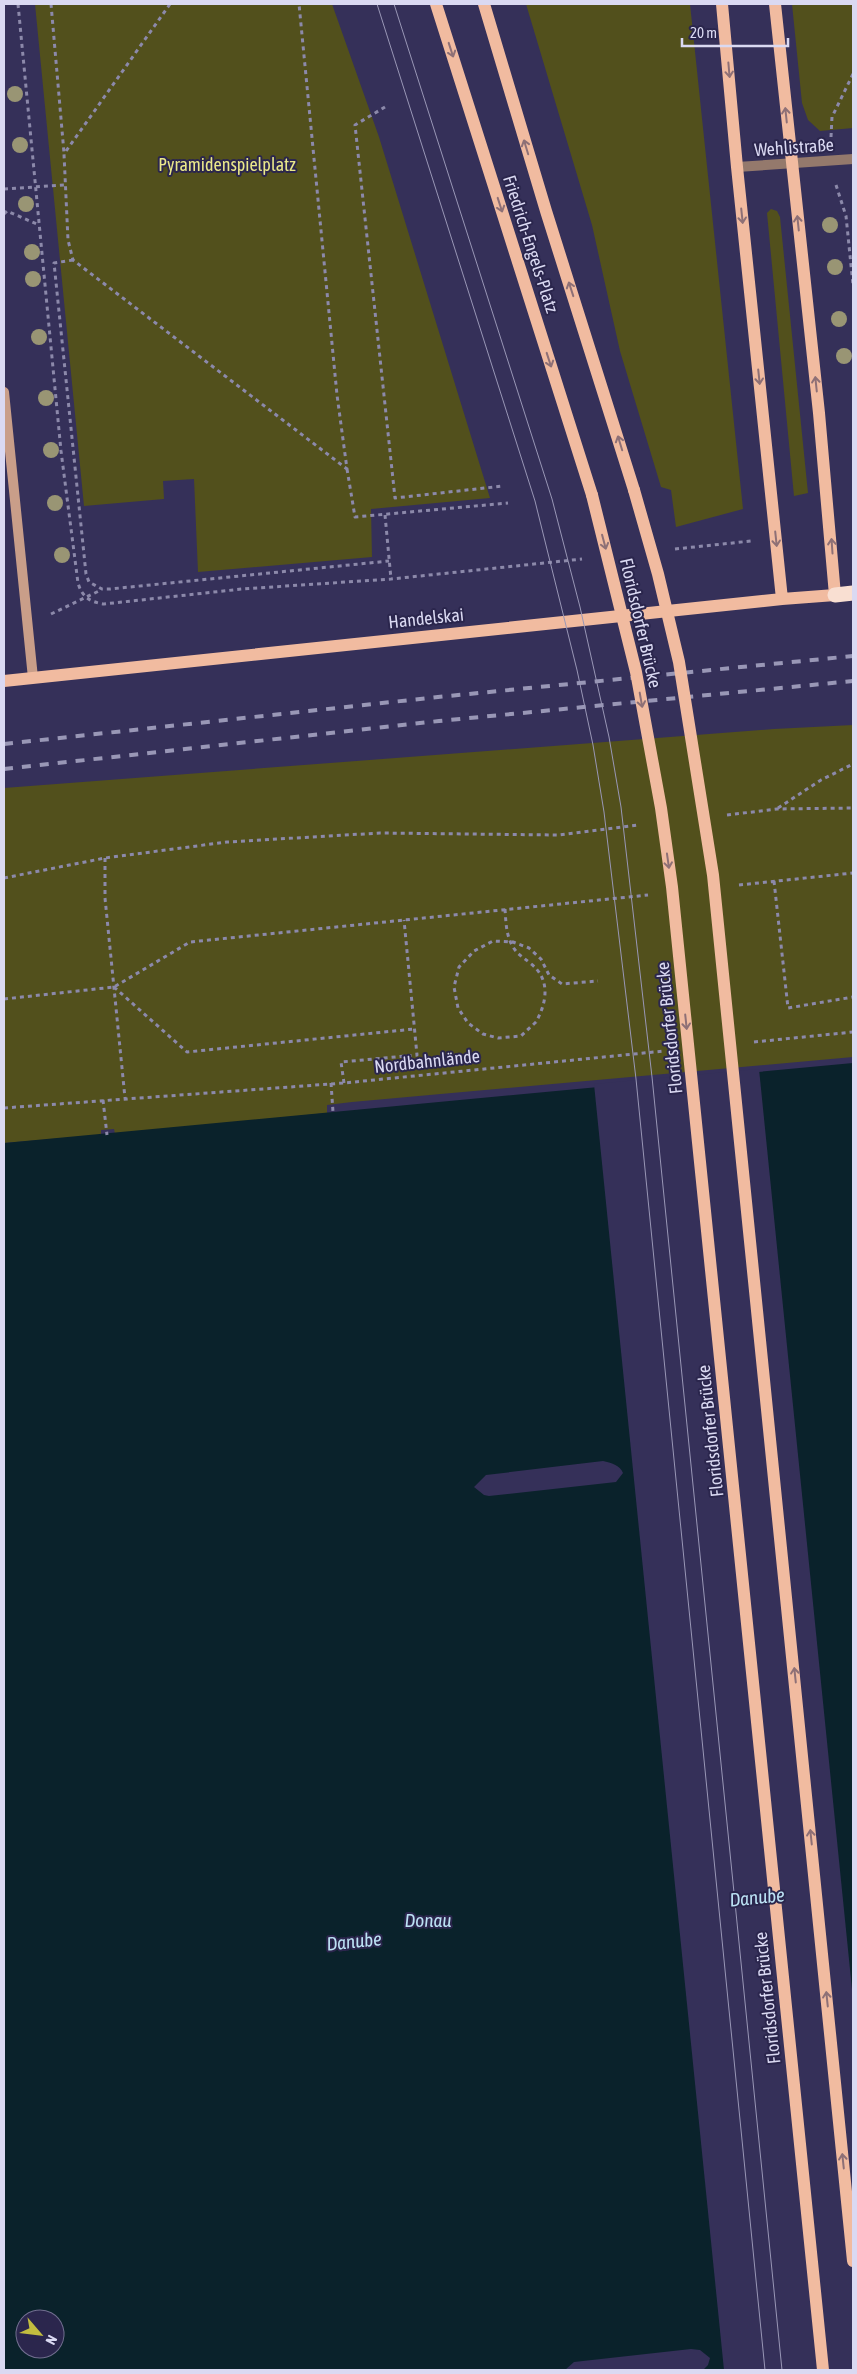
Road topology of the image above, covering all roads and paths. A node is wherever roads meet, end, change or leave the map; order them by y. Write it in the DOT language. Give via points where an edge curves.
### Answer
graph roads {
  1 [pos="18,4"];
  2 [pos="51,4"];
  3 [pos="170,4"];
  4 [pos="299,4"];
  5 [pos="436,4"];
  6 [pos="484,4"];
  7 [pos="722,4"];
  8 [pos="775,4"];
  9 [pos="385,107"];
  10 [pos="64,154"];
  11 [pos="853,159"];
  12 [pos="791,164"];
  13 [pos="737,167"];
  14 [pos="64,185"];
  15 [pos="36,186"];
  16 [pos="4,189"];
  17 [pos="4,214"];
  18 [pos="40,226"];
  19 [pos="73,260"];
  20 [pos="4,392"];
  21 [pos="347,469"];
  22 [pos="503,486"];
  23 [pos="634,490"];
  24 [pos="592,495"];
  25 [pos="508,503"];
  26 [pos="385,515"];
  27 [pos="389,561"];
  28 [pos="102,589"];
  29 [pos="853,593"];
  30 [pos="835,595"];
  31 [pos="85,598"];
  32 [pos="782,598"];
  33 [pos="28,625"];
  34 [pos="33,678"];
  35 [pos="4,681"];
  36 [pos="853,764"];
  37 [pos="853,808"];
  38 [pos="777,809"];
  39 [pos="720,816"];
  40 [pos="644,825"];
  41 [pos="105,858"];
  42 [pos="4,878"];
  43 [pos="774,881"];
  44 [pos="404,920"];
  45 [pos="598,981"];
  46 [pos="114,987"];
  47 [pos="853,998"];
  48 [pos="4,999"];
  49 [pos="414,1029"];
  50 [pos="853,1032"];
  51 [pos="746,1043"];
  52 [pos="667,1050"];
  53 [pos="331,1083"];
  54 [pos="344,1083"];
  55 [pos="125,1098"];
  56 [pos="103,1100"];
  57 [pos="4,1108"];
  58 [pos="333,1112"];
  59 [pos="107,1135"];
  60 [pos="853,2261"];
  61 [pos="823,2370"];
  1 -- 15 [label="path"];
  2 -- 10 [label="path"];
  3 -- 10 [label="path"];
  4 -- 21 [label="path"];
  5 -- 24 [label="main road, Friedrich-Engels-Platz, one-way"];
  23 -- 6 [label="main road, Friedrich-Engels-Platz, one-way"];
  7 -- 13 [label="main road, one-way"];
  12 -- 8 [label="main road, one-way"];
  9 -- 22 [label="path" via="355,125 395,498"];
  10 -- 14 [label="path"];
  11 -- 12 [label="street, Wehlistraße"];
  12 -- 13 [label="street, Wehlistraße"];
  30 -- 12 [label="main road, one-way" via="819,413"];
  13 -- 32 [label="main road, one-way"];
  14 -- 15 [label="path"];
  14 -- 19 [label="path" via="68,240"];
  15 -- 16 [label="path"];
  15 -- 18 [label="path"];
  17 -- 18 [label="path" via="7,212"];
  18 -- 31 [label="path" via="64,470 78,583"];
  19 -- 21 [label="path"];
  19 -- 28 [label="path" via="54,263 86,574 89,582"];
  20 -- 33 [label="street"];
  21 -- 26 [label="path" via="355,517"];
  60 -- 23 [label="main road, Floridsdorfer Brücke, one-way, bridge" via="713,875 679,662"];
  24 -- 61 [label="main road, Floridsdorfer Brücke, one-way, bridge" via="636,672 672,887"];
  25 -- 26 [label="path"];
  26 -- 27 [label="path"];
  27 -- 28 [label="path"];
  27 -- 31 [label="path" via="391,579 242,589 104,604"];
  28 -- 31 [label="path"];
  29 -- 30 [label="highway, Handelskai"];
  30 -- 32 [label="main road, Handelskai"];
  31 -- 33 [label="path"];
  32 -- 34 [label="main road, Handelskai"];
  33 -- 34 [label="street"];
  34 -- 35 [label="main road, Handelskai"];
  36 -- 38 [label="path" via="821,780"];
  37 -- 38 [label="path"];
  38 -- 39 [label="path"];
  40 -- 41 [label="path" via="558,835 380,833 237,842"];
  41 -- 42 [label="path"];
  41 -- 46 [label="path"];
  43 -- 47 [label="path" via="788,1008"];
  44 -- 45 [label="path, bridge" via="505,910 506,932 512,946 519,956 532,963 543,980 546,997 536,1022 521,1036 498,1038 483,1034 468,1023 458,1008 454,987 459,967 474,951 493,941 514,942 529,948 541,959 549,976 562,984"];
  44 -- 46 [label="path" via="190,942"];
  44 -- 49 [label="path"];
  46 -- 48 [label="path"];
  46 -- 49 [label="path" via="187,1052"];
  46 -- 55 [label="path"];
  49 -- 54 [label="path" via="416,1055 341,1062"];
  50 -- 51 [label="path"];
  52 -- 54 [label="path, Nordbahnlände"];
  53 -- 54 [label="path, Nordbahnlände"];
  53 -- 55 [label="path, Nordbahnlände"];
  53 -- 58 [label="path"];
  55 -- 56 [label="path, Nordbahnlände"];
  56 -- 57 [label="path, Nordbahnlände"];
  56 -- 59 [label="path"];
}
